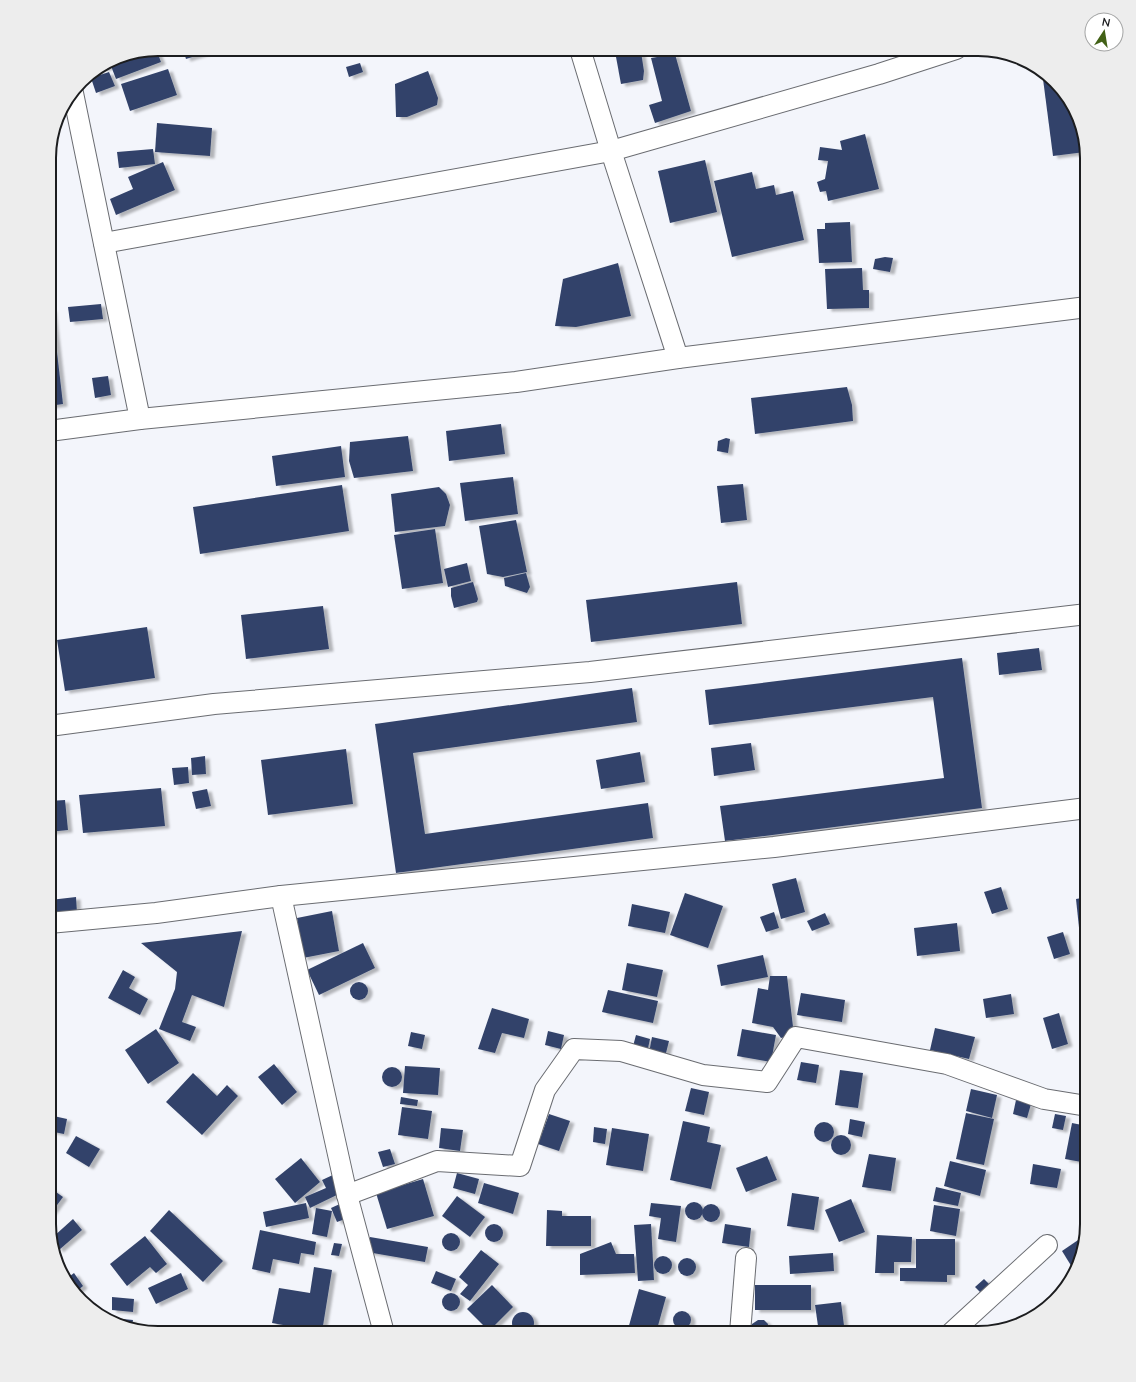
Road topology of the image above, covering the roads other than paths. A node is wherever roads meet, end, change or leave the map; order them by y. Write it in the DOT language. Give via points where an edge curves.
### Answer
graph roads {
  1 [pos="582,56"];
  2 [pos="934,56"];
  3 [pos="74,100"];
  4 [pos="610,151"];
  5 [pos="104,243"];
  6 [pos="1080,307"];
  7 [pos="678,358"];
  8 [pos="140,419"];
  9 [pos="56,429"];
  10 [pos="1080,615"];
  11 [pos="56,725"];
  12 [pos="1080,809"];
  13 [pos="281,896"];
  14 [pos="56,922"];
  15 [pos="1080,1105"];
  16 [pos="347,1195"];
  17 [pos="1047,1245"];
  18 [pos="746,1258"];
  19 [pos="382,1326"];
  20 [pos="741,1326"];
  21 [pos="959,1326"];
  1 -- 4 [label="street"];
  2 -- 4 [label="street"];
  3 -- 5 [label="street"];
  4 -- 5 [label="street"];
  4 -- 7 [label="street"];
  5 -- 8 [label="street"];
  6 -- 7 [label="street"];
  7 -- 8 [label="street" via="516,382"];
  8 -- 9 [label="street"];
  10 -- 11 [label="street" via="590,672 214,704"];
  12 -- 13 [label="street" via="774,847"];
  13 -- 14 [label="street" via="156,913"];
  13 -- 16 [label="street"];
  15 -- 16 [label="street" via="1044,1099 947,1064 796,1037 766,1082 703,1075 621,1051 574,1049 545,1090 520,1166 437,1161"];
  16 -- 19 [label="street"];
  17 -- 21 [label="street"];
  18 -- 20 [label="street"];
}
